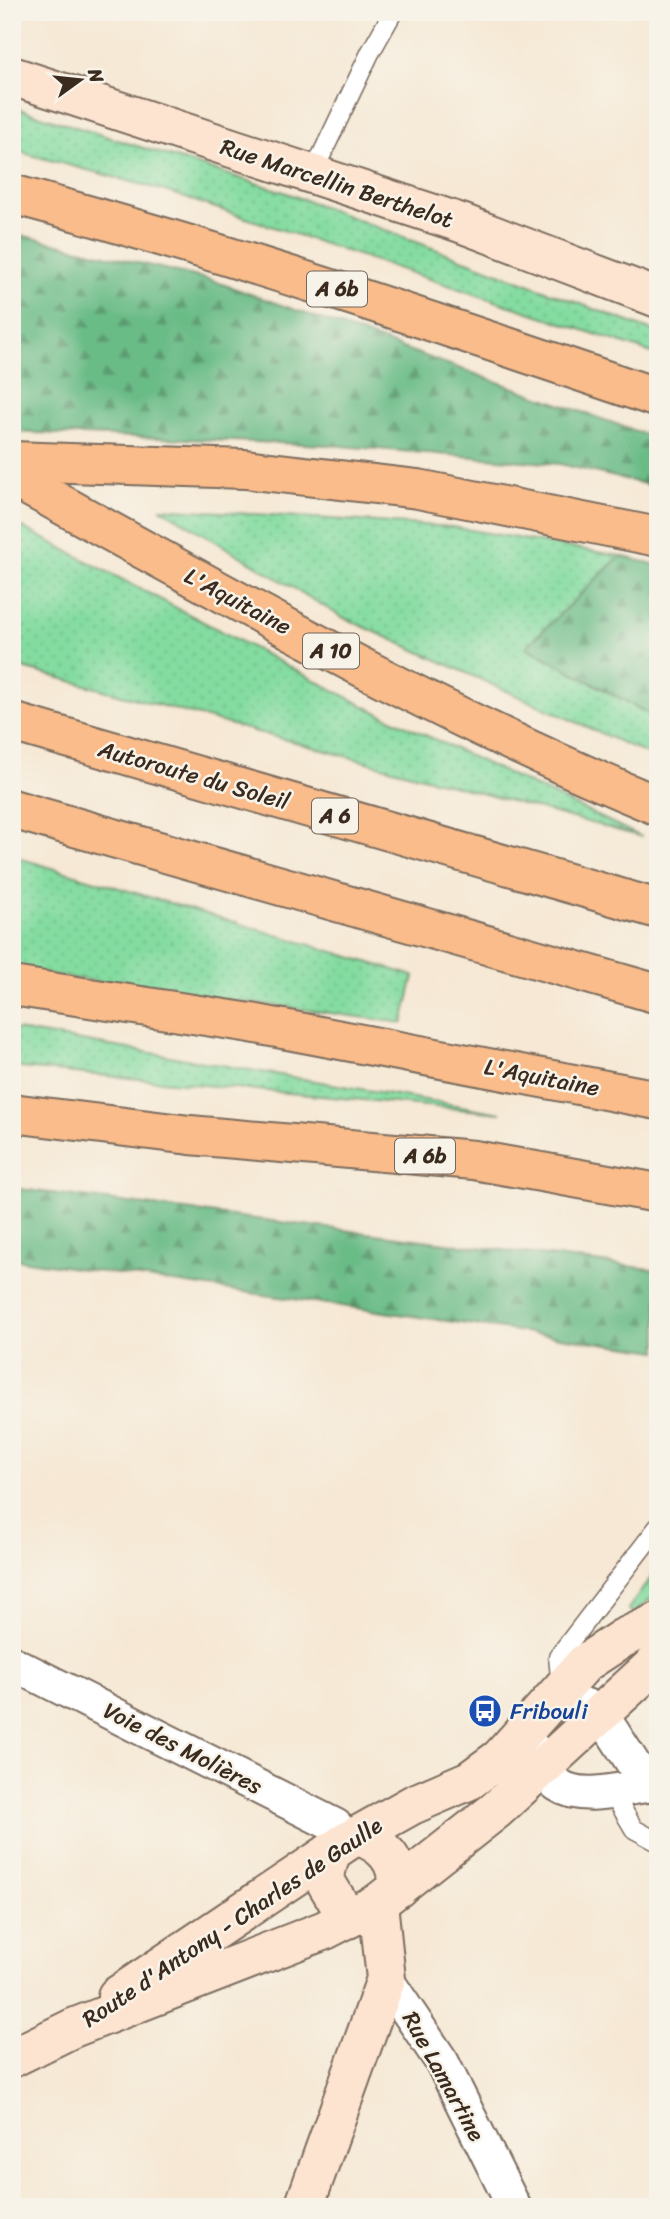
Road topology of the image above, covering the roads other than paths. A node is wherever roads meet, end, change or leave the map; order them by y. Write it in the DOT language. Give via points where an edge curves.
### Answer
graph roads {
  1 [pos="393,12"];
  2 [pos="12,76"];
  3 [pos="312,175"];
  4 [pos="12,194"];
  5 [pos="658,298"];
  6 [pos="658,398"];
  7 [pos="12,461"];
  8 [pos="12,477"];
  9 [pos="658,537"];
  10 [pos="12,722"];
  11 [pos="658,806"];
  12 [pos="12,808"];
  13 [pos="658,909"];
  14 [pos="12,986"];
  15 [pos="658,994"];
  16 [pos="658,1100"];
  17 [pos="12,1114"];
  18 [pos="658,1194"];
  19 [pos="658,1527"];
  20 [pos="658,1622"];
  21 [pos="658,1661"];
  22 [pos="12,1663"];
  23 [pos="554,1695"];
  24 [pos="601,1714"];
  25 [pos="524,1732"];
  26 [pos="544,1768"];
  27 [pos="652,1785"];
  28 [pos="611,1790"];
  29 [pos="658,1842"];
  30 [pos="345,1843"];
  31 [pos="375,1903"];
  32 [pos="386,1979"];
  33 [pos="73,2028"];
  34 [pos="12,2058"];
  35 [pos="304,2207"];
  36 [pos="514,2207"];
  1 -- 3 [label="lane"];
  2 -- 3 [label="street, Rue Marcellin Berthelot"];
  3 -- 5 [label="street, Rue Marcellin Berthelot" via="461,223"];
  4 -- 6 [label="highway, A 6b" via="369,299"];
  7 -- 9 [label="highway" via="245,469 418,489"];
  8 -- 11 [label="highway, L'Aquitaine / A 10" via="410,693 553,763"];
  10 -- 13 [label="highway, Autoroute du Soleil / A 6"];
  12 -- 15 [label="highway"];
  14 -- 16 [label="highway, L'Aquitaine" via="264,1026"];
  17 -- 18 [label="highway, A 6b" via="474,1160"];
  19 -- 23 [label="lane" via="558,1657"];
  20 -- 23 [label="street, Route d'Antony - Charles de Gaulle" via="585,1663"];
  21 -- 24 [label="street, Route d'Antony - Charles de Gaulle"];
  22 -- 30 [label="street, Voie des Molières" via="336,1826"];
  23 -- 24 [label="street"];
  23 -- 25 [label="street, Route d'Antony - Charles de Gaulle"];
  24 -- 26 [label="street, Route d'Antony - Charles de Gaulle"];
  24 -- 27 [label="street"];
  25 -- 26 [label="street"];
  25 -- 30 [label="street, Route d'Antony - Charles de Gaulle" via="470,1780 412,1805"];
  26 -- 28 [label="street" via="558,1785 581,1794"];
  26 -- 31 [label="street, Route d'Antony - Charles de Gaulle"];
  27 -- 28 [label="street"];
  28 -- 29 [label="lane" via="634,1829"];
  30 -- 31 [label="street" via="324,1880"];
  30 -- 31 [label="street, Rue Lamartine" via="381,1845 397,1867"];
  30 -- 33 [label="street, Route d'Antony - Charles de Gaulle"];
  31 -- 32 [label="street, Rue Lamartine"];
  31 -- 33 [label="street, Route d'Antony - Charles de Gaulle" via="226,1971"];
  32 -- 35 [label="street"];
  32 -- 36 [label="street, Rue Lamartine" via="442,2062"];
  33 -- 34 [label="street, Route d'Antony - Charles de Gaulle"];
}
